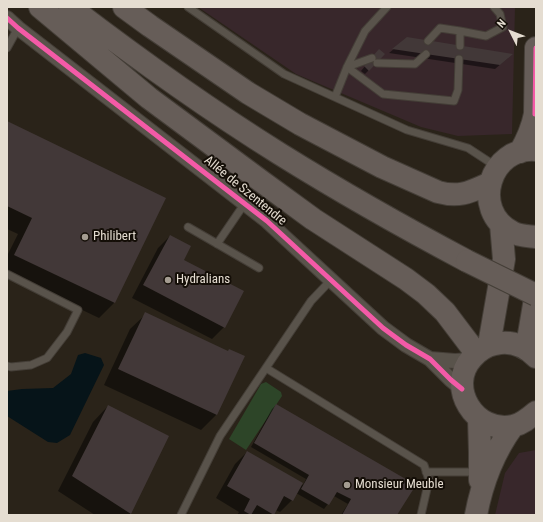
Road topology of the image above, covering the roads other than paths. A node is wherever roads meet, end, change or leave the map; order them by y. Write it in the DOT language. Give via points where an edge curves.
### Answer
graph roads {
  1 [pos="40,7"];
  2 [pos="70,7"];
  3 [pos="124,7"];
  4 [pos="190,7"];
  5 [pos="387,7"];
  6 [pos="494,7"];
  7 [pos="7,18"];
  8 [pos="18,28"];
  9 [pos="460,31"];
  10 [pos="428,41"];
  11 [pos="460,46"];
  12 [pos="7,48"];
  13 [pos="536,48"];
  14 [pos="426,54"];
  15 [pos="459,59"];
  16 [pos="347,67"];
  17 [pos="335,97"];
  18 [pos="528,151"];
  19 [pos="494,175"];
  20 [pos="245,203"];
  21 [pos="501,224"];
  22 [pos="188,227"];
  23 [pos="536,236"];
  24 [pos="217,244"];
  25 [pos="259,268"];
  26 [pos="7,274"];
  27 [pos="331,280"];
  28 [pos="536,294"];
  29 [pos="478,353"];
  30 [pos="533,354"];
  31 [pos="430,358"];
  32 [pos="7,366"];
  33 [pos="266,368"];
  34 [pos="462,389"];
  35 [pos="479,418"];
  36 [pos="528,420"];
  37 [pos="426,472"];
  38 [pos="480,472"];
  39 [pos="478,505"];
  40 [pos="180,515"];
  41 [pos="421,515"];
  1 -- 29 [label="main road" via="149,98 254,177 426,294 445,312"];
  2 -- 28 [label="main road, bridge" via="146,64 279,154 354,199 467,261"];
  3 -- 19 [label="main road" via="248,93 382,167 438,192 458,195"];
  4 -- 17 [label="lane" via="284,74"];
  5 -- 16 [label="lane" via="365,31"];
  6 -- 9 [label="lane" via="500,14 503,27 486,36"];
  7 -- 8 [label="street, Allée de Szentendre"];
  8 -- 12 [label="lane"];
  8 -- 20 [label="street, Allée de Szentendre"];
  9 -- 10 [label="lane" via="440,28"];
  9 -- 11 [label="lane"];
  13 -- 18 [label="main road" via="535,114 528,138"];
  14 -- 16 [label="lane" via="415,64 374,60"];
  15 -- 16 [label="lane" via="458,90 454,101 383,94"];
  16 -- 17 [label="lane"];
  17 -- 19 [label="lane" via="407,130 468,148"];
  18 -- 19 [label="main road" via="507,158"];
  19 -- 21 [label="main road" via="489,194 490,205"];
  20 -- 24 [label="lane"];
  20 -- 27 [label="street, Allée de Szentendre"];
  21 -- 23 [label="main road" via="512,232"];
  21 -- 29 [label="main road" via="504,258"];
  22 -- 24 [label="lane"];
  24 -- 25 [label="lane"];
  26 -- 32 [label="lane" via="78,310 67,332 47,358 31,365"];
  27 -- 31 [label="street, Allée de Szentendre" via="383,328"];
  27 -- 33 [label="lane" via="311,301"];
  28 -- 30 [label="main road" via="529,334"];
  29 -- 30 [label="main road" via="502,342 521,346"];
  29 -- 31 [label="street, Allée de Szentendre" via="455,361"];
  29 -- 34 [label="main road" via="465,369"];
  31 -- 34 [label="street, Allée de Szentendre"];
  33 -- 37 [label="lane" via="424,465"];
  33 -- 40 [label="lane" via="220,436"];
  34 -- 35 [label="main road" via="470,410"];
  35 -- 36 [label="main road" via="501,427"];
  35 -- 38 [label="main road"];
  36 -- 39 [label="main road" via="504,438 494,456"];
  37 -- 38 [label="lane"];
  37 -- 41 [label="lane" via="429,480"];
  38 -- 39 [label="main road"];
}
